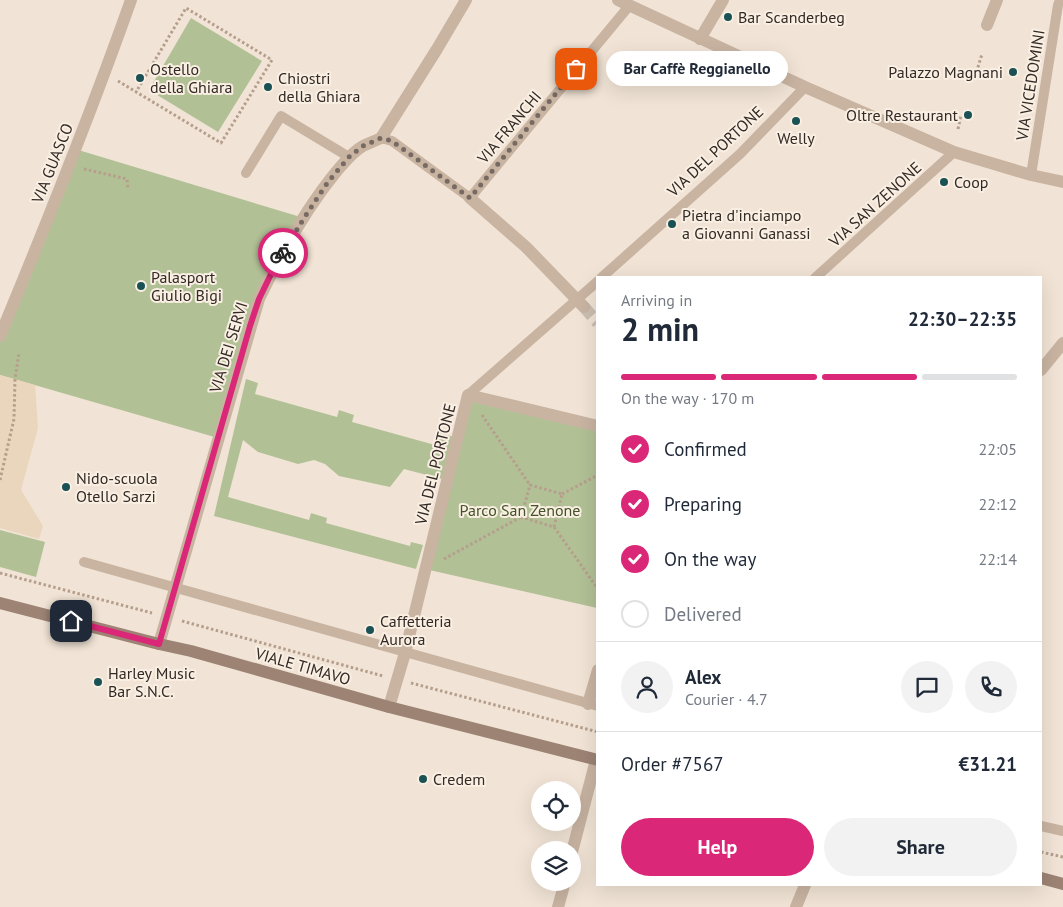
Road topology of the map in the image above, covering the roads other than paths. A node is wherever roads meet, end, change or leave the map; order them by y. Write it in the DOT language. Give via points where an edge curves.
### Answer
graph roads {
  1 [pos="131,0"];
  2 [pos="466,0"];
  3 [pos="723,0"];
  4 [pos="997,0"];
  5 [pos="1060,0"];
  6 [pos="623,3"];
  7 [pos="986,25"];
  8 [pos="700,39"];
  9 [pos="805,87"];
  10 [pos="381,138"];
  11 [pos="954,152"];
  12 [pos="349,157"];
  13 [pos="246,173"];
  14 [pos="1030,175"];
  15 [pos="1063,182"];
  16 [pos="470,198"];
  17 [pos="603,276"];
  18 [pos="817,276"];
  19 [pos="596,284"];
  20 [pos="581,303"];
  21 [pos="0,336"];
  22 [pos="1063,343"];
  23 [pos="1042,369"];
  24 [pos="468,395"];
  25 [pos="596,426"];
  26 [pos="84,562"];
  27 [pos="175,588"];
  28 [pos="0,603"];
  29 [pos="159,644"];
  30 [pos="405,653"];
  31 [pos="596,684"];
  32 [pos="593,705"];
  33 [pos="389,707"];
  34 [pos="596,760"];
  35 [pos="596,764"];
  36 [pos="1042,826"];
  37 [pos="1063,831"];
  38 [pos="575,841"];
  39 [pos="1042,878"];
  40 [pos="1063,884"];
  41 [pos="805,886"];
  42 [pos="562,891"];
  43 [pos="558,907"];
  44 [pos="796,907"];
  1 -- 21 [label="street, VIA GUASCO"];
  2 -- 10 [label="street"];
  3 -- 8 [label="street"];
  4 -- 7 [label="street"];
  5 -- 14 [label="lane, VIA VICEDOMINI"];
  6 -- 8 [label="street"];
  6 -- 16 [label="lane, VIA FRANCHI"];
  8 -- 9 [label="street"];
  9 -- 11 [label="street"];
  9 -- 17 [label="lane, VIA DEL PORTONE" via="740,154"];
  10 -- 12 [label="street, VIA DEI SERVI"];
  10 -- 16 [label="lane" via="392,141"];
  11 -- 14 [label="street"];
  11 -- 18 [label="lane, VIA SAN ZENONE"];
  12 -- 13 [label="lane" via="281,116"];
  12 -- 27 [label="street, VIA DEI SERVI" via="304,218 259,299"];
  14 -- 15 [label="street"];
  16 -- 20 [label="street" via="526,247"];
  19 -- 20 [label="lane, VIA DEL PORTONE"];
  20 -- 24 [label="lane, VIA DEL PORTONE"];
  22 -- 23 [label="street"];
  24 -- 25 [label="street"];
  24 -- 30 [label="street, VIA DEL PORTONE"];
  26 -- 27 [label="lane"];
  27 -- 29 [label="street, VIA DEI SERVI"];
  27 -- 30 [label="lane"];
  28 -- 29 [label="main road, VIALE TIMAVO"];
  29 -- 33 [label="main road, VIALE TIMAVO"];
  30 -- 32 [label="lane"];
  30 -- 33 [label="street, VIA DEL PORTONE"];
  31 -- 32 [label="street"];
  33 -- 34 [label="main road, VIALE TIMAVO"];
  35 -- 38 [label="street"];
  36 -- 37 [label="lane"];
  39 -- 40 [label="main road"];
  41 -- 44 [label="street"];
  42 -- 43 [label="street"];
}
